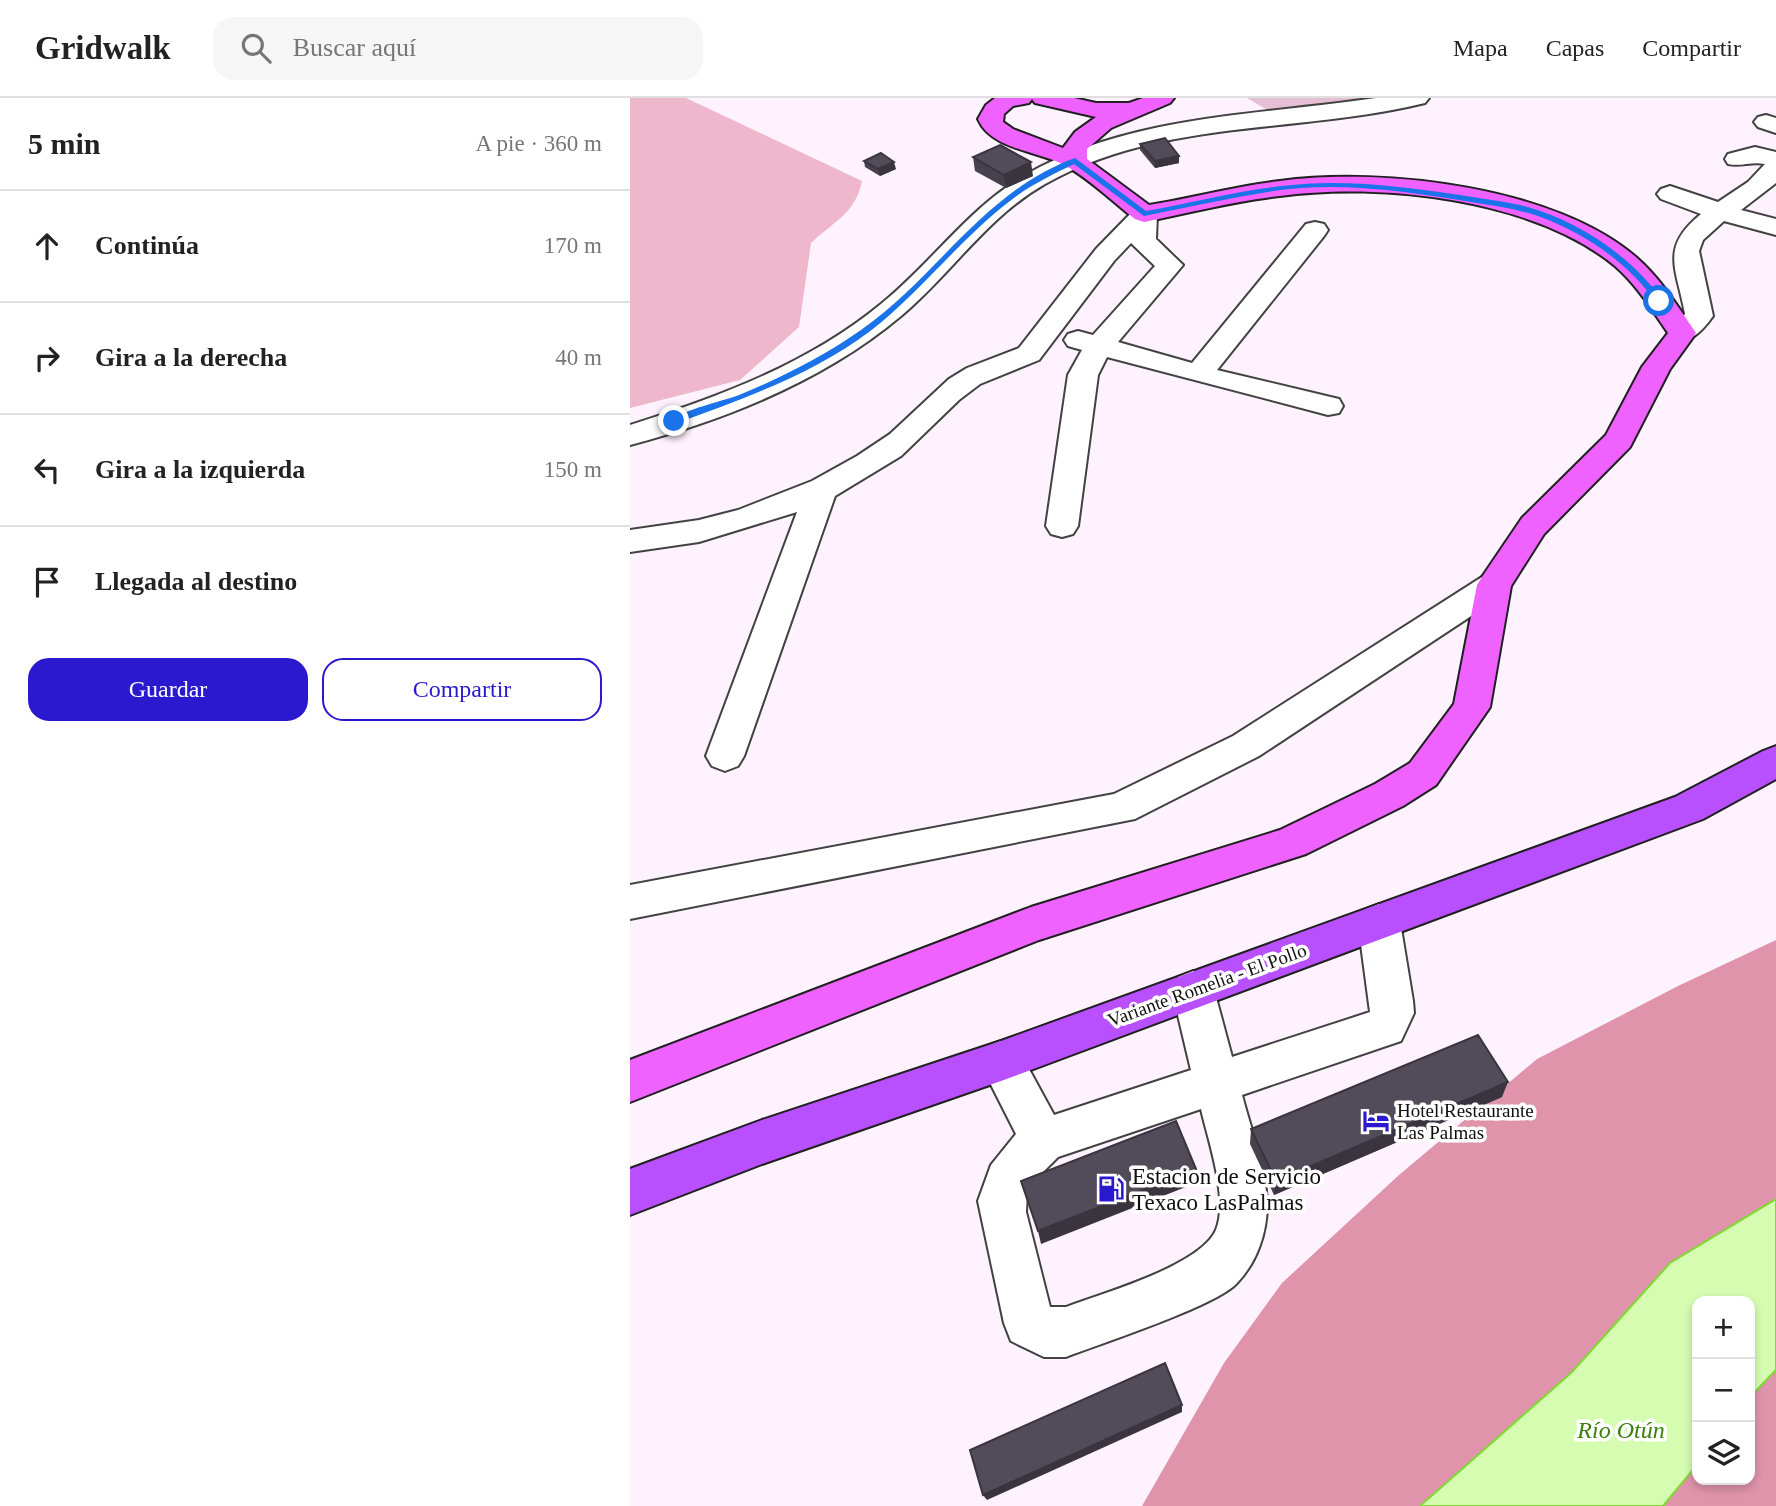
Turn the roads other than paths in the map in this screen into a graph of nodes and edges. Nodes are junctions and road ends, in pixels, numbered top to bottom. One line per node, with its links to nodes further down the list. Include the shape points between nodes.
1 (1021, 98): 7 (main road, via 999,105 991,114 998,130 1023,142)
2 (1043, 98): 5 (main road)
3 (1162, 98): 6 (main road)
4 (1417, 98): 7 (street, via 1207,127 1100,150)
5 (1081, 107): 6 (main road); 7 (main road)
6 (1128, 110): 7 (main road)
7 (1082, 144): 12 (main road); 20 (street, via 1008,198 893,308 840,347 743,396)
8 (1737, 159): 9 (street, via 1755,154)
9 (1775, 171): 11 (street)
10 (1670, 194): 11 (street)
11 (1720, 212): 13 (street); 16 (street, via 1695,234 1686,251 1699,316)
12 (1144, 214): 15 (street, via 1105,255); 16 (main road, via 1282,188 1333,185 1403,189 1519,208 1544,215 1624,261 1644,280); 17 (street, via 1143,240 1170,265)
13 (1776, 227)
14 (1315, 230): 18 (street)
15 (1049, 332): 17 (street); 21 (street, via 1029,354 969,379 892,448)
16 (1682, 333): 24 (main road, via 1657,367 1619,440 1533,526)
17 (1099, 346): 18 (street); 22 (street, via 1083,375)
18 (1198, 374): 19 (street)
19 (1328, 406)
20 (630, 435)
21 (821, 489): 23 (street, via 721,525); 25 (street)
22 (1062, 526)
23 (630, 541)
24 (1494, 585): 27 (street, via 1246,747 1121,808); 31 (main road, via 1472,707 1423,774 1389,795 1292,843 1031,925)
25 (725, 756)
26 (1776, 761): 28 (highway, Variante Romelia - El Pollo, via 1689,808)
27 (630, 902)
28 (1378, 922): 29 (highway, Variante Romelia - El Pollo); 32 (street, via 1392,1001 1386,1027)
29 (1193, 990): 30 (highway, Variante Romelia - El Pollo); 32 (street)
30 (1001, 1061): 33 (street); 34 (highway, Variante Romelia - El Pollo)
31 (630, 1080)
32 (1216, 1083): 33 (street); 33 (street, via 1238,1167 1239,1238 1219,1267 1190,1284 1066,1332 1044,1332 1030,1323 1000,1201 1019,1161)
33 (1043, 1140)
34 (630, 1192)

